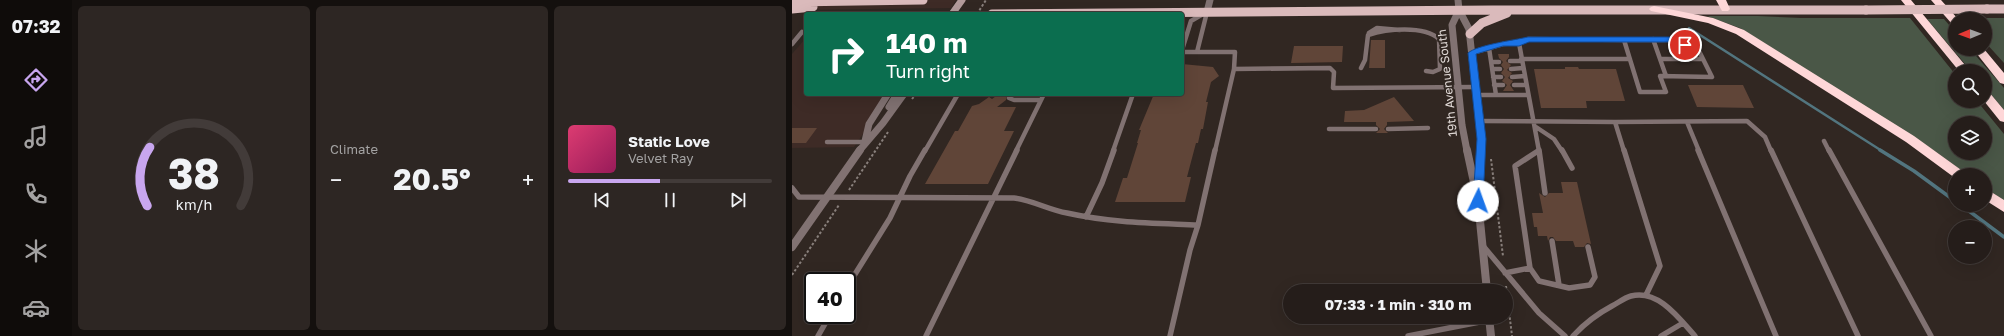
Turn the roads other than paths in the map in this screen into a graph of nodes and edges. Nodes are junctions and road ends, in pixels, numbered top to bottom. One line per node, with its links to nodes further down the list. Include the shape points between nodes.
1 (923, 0): 8 (main road)
2 (962, 0): 16 (main road)
3 (1210, 0): 17 (street)
4 (1458, 0): 14 (street, 19th Avenue South)
5 (1902, 0): 24 (highway)
6 (1906, 0): 24 (highway)
7 (1936, 0): 19 (highway)
8 (840, 1): 9 (main road); 12 (main road)
9 (792, 2)
10 (1723, 4): 11 (main road, bridge, via 1866,10); 13 (main road)
11 (2004, 8)
12 (792, 9)
13 (1654, 9): 15 (main road); 93 (highway, via 1710,20 1740,32 1910,139)
14 (1459, 10): 15 (main road); 17 (main road); 26 (street, 19th Avenue South); 64 (street, 19th Avenue South, via 1452,25)
15 (1519, 10): 26 (main road, via 1486,19)
16 (953, 12)
17 (1207, 12): 18 (main road); 23 (lane); 34 (lane)
18 (1184, 14)
19 (1948, 14)
20 (792, 15): 21 (main road)
21 (804, 15)
22 (1184, 17): 23 (lane)
23 (1191, 21): 31 (lane)
24 (1930, 29): 45 (highway)
25 (802, 32): 30 (lane)
26 (1470, 34): 35 (street, 19th Avenue South)
27 (1624, 39): 28 (lane); 29 (lane, via 1528,39); 37 (lane)
28 (1653, 39): 38 (lane); 39 (lane, via 1671,40 1699,51)
29 (1519, 43): 32 (lane); 40 (lane)
30 (792, 44)
31 (1184, 44)
32 (1489, 48): 35 (lane); 42 (lane)
33 (1184, 51): 34 (lane)
34 (1197, 52): 48 (lane, via 1235,52)
35 (1472, 53): 65 (street, 19th Avenue South)
36 (1984, 56): 44 (highway)
37 (1630, 58): 40 (lane); 54 (lane, via 1640,92 1666,92 1660,76)
38 (1660, 59): 39 (lane); 54 (lane)
39 (1703, 59): 54 (lane, via 1712,77)
40 (1522, 60): 41 (lane); 47 (lane)
41 (1510, 61)
42 (1491, 62): 43 (lane); 49 (lane)
43 (1499, 62)
44 (1989, 62): 55 (highway); 59 (highway)
45 (1959, 64)
46 (1361, 68): 52 (lane, via 1365,60 1368,35 1402,30 1424,31 1439,39 1440,69)
47 (1523, 68): 51 (lane); 53 (lane)
48 (1234, 69): 64 (lane, via 1330,68 1334,72 1333,88); 103 (lane)
49 (1492, 69): 50 (lane); 56 (lane)
50 (1500, 69)
51 (1511, 69)
52 (1426, 71)
53 (1525, 76): 58 (lane); 63 (lane)
54 (1666, 76)
55 (2004, 76)
56 (1493, 77): 57 (lane); 60 (lane)
57 (1502, 77)
58 (1512, 77)
59 (2004, 80)
60 (1494, 85): 61 (lane); 67 (lane)
61 (1503, 85)
62 (1514, 85): 63 (lane)
63 (1526, 85): 68 (lane)
64 (1458, 87): 65 (lane); 100 (street, 19th Avenue South, via 1462,124)
65 (1476, 87): 66 (street, 19th Avenue South)
66 (1477, 95): 67 (lane); 79 (street, 19th Avenue South)
67 (1496, 95): 68 (lane)
68 (1528, 95): 80 (lane)
69 (887, 96): 90 (street, via 869,124)
70 (896, 96): 90 (street)
71 (903, 96): 90 (street)
72 (957, 96): 97 (lane)
73 (1043, 96): 76 (lane)
74 (1132, 96): 102 (lane, via 1102,183)
75 (1009, 98): 76 (lane)
76 (1041, 100): 98 (lane)
77 (1992, 103): 78 (highway)
78 (2004, 118)
79 (1479, 121): 80 (lane); 100 (street, 19th Avenue South, via 1481,139)
80 (1533, 121): 81 (lane); 83 (lane)
81 (1615, 122): 82 (lane); 113 (lane, via 1660,266)
82 (1687, 122): 128 (lane); 129 (lane, via 1747,121 1765,137)
83 (1536, 127): 91 (lane); 92 (lane, via 1549,133 1558,143)
84 (1428, 128): 87 (lane)
85 (1329, 129): 86 (lane)
86 (1376, 129)
87 (1388, 129)
88 (1824, 141): 130 (lane)
89 (827, 142): 90 (lane)
90 (865, 142): 96 (street)
91 (1538, 151): 95 (lane); 108 (lane, via 1515,166)
92 (1572, 168)
93 (1950, 168)
94 (792, 188): 96 (lane, via 799,196)
95 (1545, 193)
96 (827, 198): 97 (lane); 106 (street)
97 (900, 198): 98 (lane); 109 (lane)
98 (994, 198): 102 (lane, via 1023,199); 120 (lane)
99 (1992, 198): 101 (highway)
100 (1478, 201): 105 (street, 19th Avenue South)
101 (2004, 207)
102 (1086, 217): 103 (lane, via 1115,222)
103 (1198, 225): 121 (lane)
104 (1552, 241): 112 (lane)
105 (1482, 245): 110 (lane); 111 (street, 19th Avenue South)
106 (792, 247)
107 (1588, 247): 112 (lane, via 1596,277 1590,285 1569,288)
108 (1530, 268): 110 (lane); 112 (lane, via 1539,281)
109 (856, 272)
110 (1505, 273): 124 (lane, via 1539,313)
111 (1486, 284)
112 (1559, 285)
113 (1646, 295): 114 (lane, via 1666,305); 125 (lane, via 1632,296 1608,308 1584,323)
114 (1683, 323): 126 (lane); 127 (lane)
115 (825, 324): 119 (lane)
116 (1472, 324): 118 (lane)
117 (1490, 324): 123 (street)
118 (1436, 334): 122 (lane)
119 (818, 336)
120 (926, 336)
121 (1170, 336)
122 (1408, 336)
123 (1491, 336)
124 (1565, 336)
125 (1573, 336)
126 (1661, 336)
127 (1695, 336)
128 (1776, 336)
129 (1858, 336)
130 (1931, 336)

